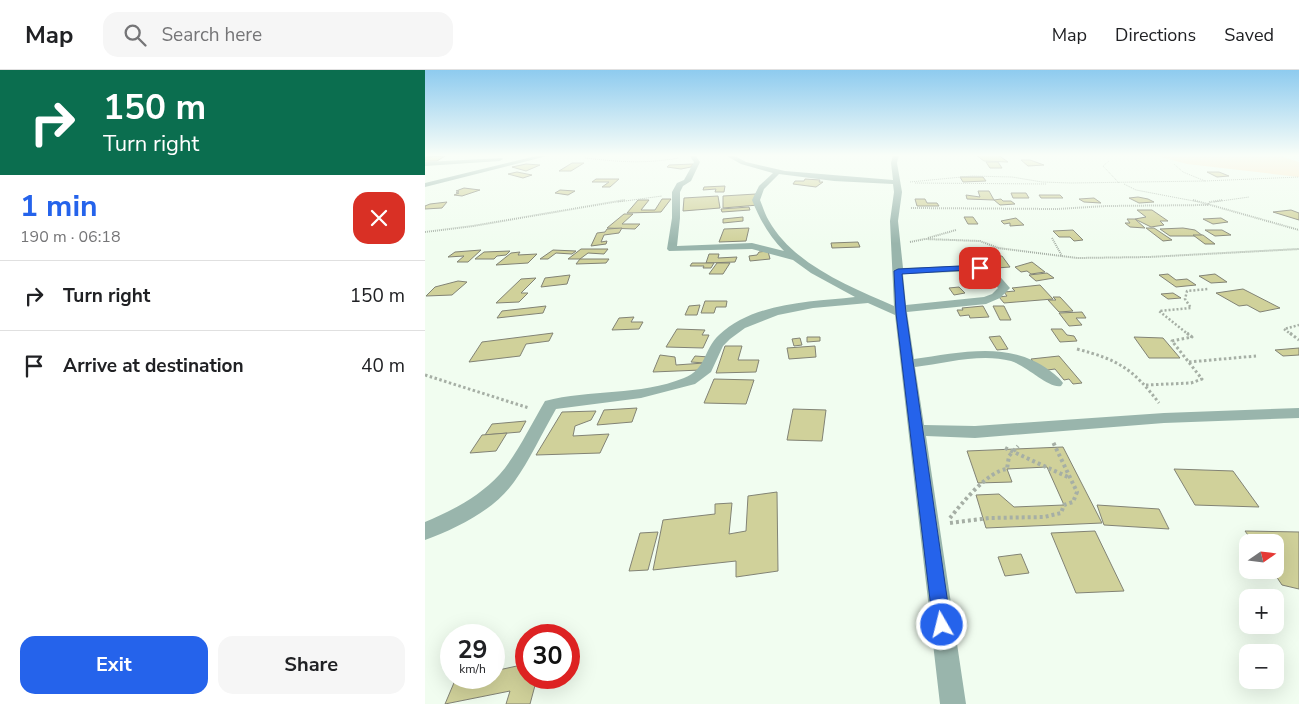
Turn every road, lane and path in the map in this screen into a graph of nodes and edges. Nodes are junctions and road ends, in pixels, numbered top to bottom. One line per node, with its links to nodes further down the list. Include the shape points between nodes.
1 (681, 185): 7 (street)
2 (763, 185): 18 (street, via 756,200 770,231)
3 (897, 185): 10 (street)
4 (1004, 185): 5 (path)
5 (1035, 185)
6 (1125, 185): 9 (path, via 1137,190)
7 (675, 197): 13 (path, via 633,199); 18 (street, via 673,249 752,246)
8 (1249, 198): 9 (path)
9 (1208, 204): 10 (path, via 1057,209); 12 (path)
10 (895, 208): 16 (street)
11 (957, 230): 15 (path)
12 (1299, 230)
13 (425, 232)
14 (1052, 238): 19 (path)
15 (925, 239): 16 (path); 19 (path, via 980,241 998,248)
16 (896, 245): 20 (street)
17 (1299, 250): 19 (path, via 1149,257)
18 (795, 257): 22 (street)
19 (1062, 257)
20 (898, 271): 23 (street); 23 (street, via 980,268 993,274 1003,288 986,300)
21 (1208, 289): 28 (path, via 1187,291 1185,299 1191,308 1159,310 1192,337 1172,341)
22 (870, 299): 23 (street); 33 (street, via 795,308 745,322 719,340 709,368 698,377 673,388 551,405)
23 (901, 311): 29 (street)
24 (1299, 325): 25 (path, via 1284,329)
25 (1299, 340)
26 (1077, 348): 32 (path, via 1110,357 1127,367)
27 (1256, 356): 28 (path)
28 (1188, 362): 32 (path, via 1202,379 1191,383)
29 (908, 364): 31 (street, via 1009,356 1024,361); 36 (street)
30 (425, 375): 33 (path, via 533,409)
31 (1056, 383)
32 (1146, 385): 35 (path)
33 (548, 410): 40 (street, via 507,478 486,499)
34 (1299, 413): 35 (street)
35 (1164, 418): 37 (street)
36 (917, 430): 37 (street); 41 (street)
37 (1047, 430): 38 (path); 39 (path)
38 (1013, 451): 39 (path); 39 (path, via 1007,469 998,470 962,503 945,524 1061,513 1064,505 1073,502 1077,492)
39 (1070, 478)
40 (425, 531)
41 (953, 704)

